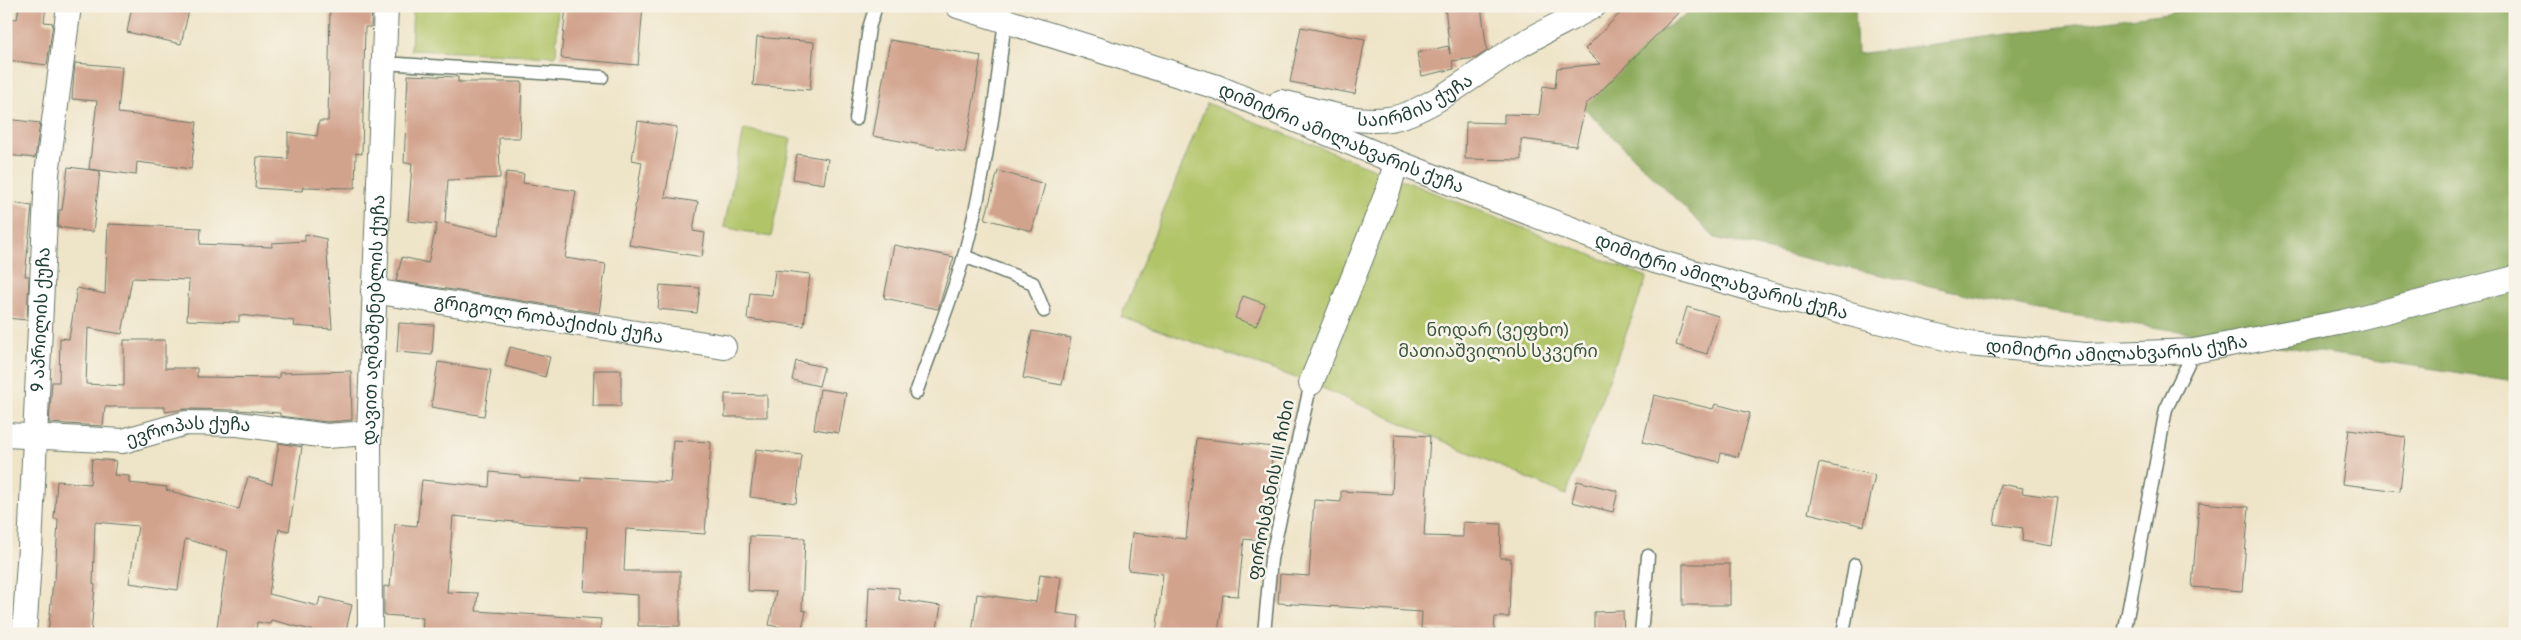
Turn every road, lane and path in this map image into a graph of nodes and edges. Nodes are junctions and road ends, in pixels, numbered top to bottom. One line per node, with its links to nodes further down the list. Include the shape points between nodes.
1 (69, 6): 22 (street, 9 აპრილის ქუჩა, via 47,174)
2 (386, 6): 7 (street, დავით აღმაშენებლის ქუჩა)
3 (876, 6): 10 (lane, via 869,28)
4 (958, 6): 6 (street, დიმიტრი ამილახვარის ქუჩა)
5 (1594, 6): 9 (street, საირმის ქუჩა, via 1518,47 1456,88 1409,113 1390,119 1362,120)
6 (1005, 19): 9 (street, დიმიტრი ამილახვარის ქუჩა); 12 (lane, via 985,162)
7 (383, 63): 8 (lane); 14 (street, დავით აღმაშენებლის ქუჩა)
8 (602, 77)
9 (1217, 87): 11 (street, დიმიტრი ამილახვარის ქუჩა)
10 (856, 119)
11 (1396, 162): 17 (street, დიმიტრი ამილახვარის ქუჩა, via 1655,261 1969,344 2085,355); 18 (street, via 1390,188)
12 (964, 256): 15 (lane, via 1033,283); 19 (lane)
13 (2515, 278): 17 (street, დიმიტრი ამილახვარის ქუჩა, via 2343,322)
14 (373, 291): 16 (street, გრიგოლ რობაქიძის ქუჩა); 20 (street, დავით აღმაშენებლის ქუჩა)
15 (1044, 311)
16 (724, 347)
17 (2194, 352): 30 (lane, via 2166,409)
18 (1311, 383): 27 (lane, ფიროსმანის III ჩიხი, via 1272,559)
19 (916, 393)
20 (369, 433): 22 (street, ევროპას ქუჩა, via 327,436 238,424 186,423 123,441); 26 (street, დავით აღმაშენებლის ქუჩა)
21 (6, 435): 22 (street, ევროპას ქუჩა)
22 (36, 438): 25 (street, 9 აპრილის ქუჩა)
23 (1648, 556): 28 (lane)
24 (1855, 565): 29 (lane)
25 (24, 634)
26 (370, 634)
27 (1264, 634)
28 (1641, 634)
29 (1843, 634)
30 (2124, 634)

